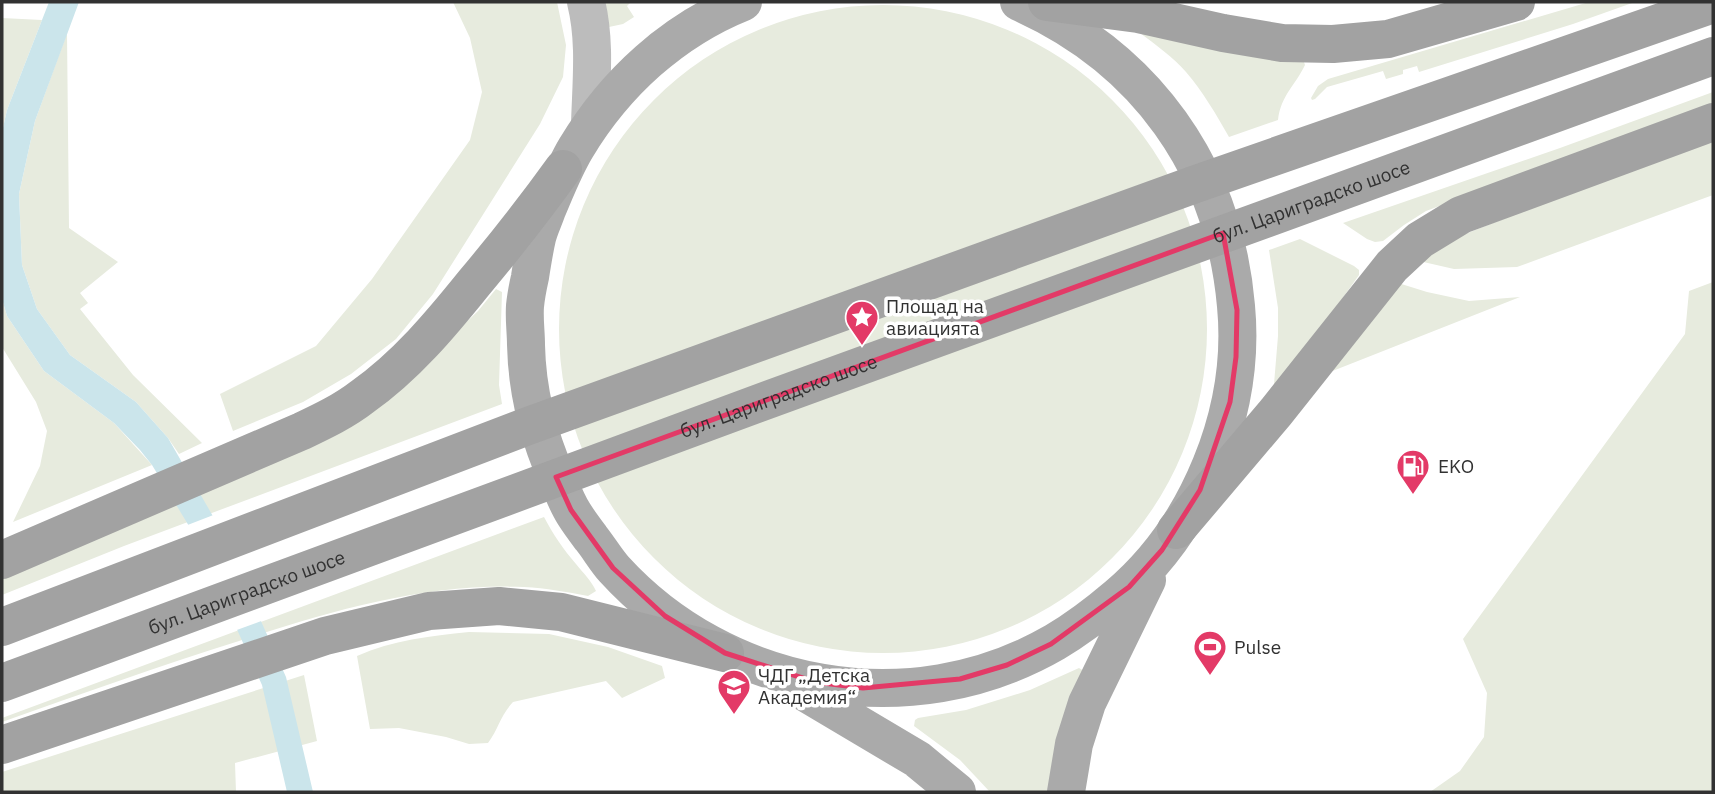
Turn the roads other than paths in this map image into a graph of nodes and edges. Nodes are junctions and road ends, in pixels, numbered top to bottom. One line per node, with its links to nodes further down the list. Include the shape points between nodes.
1 (586, 2): 9 (main road, via 592,43)
2 (743, 2): 9 (main road, via 706,20 656,54)
3 (1019, 2): 11 (main road, via 1092,43 1132,77 1167,117 1195,161 1220,219 1237,310 1230,402 1200,490)
4 (1047, 2): 5 (highway, via 1138,14 1282,43 1333,44 1388,39)
5 (1516, 2)
6 (1713, 4): 13 (highway, bridge, via 1193,185 541,421)
7 (1713, 56): 16 (highway, бул. Цариградско шосе, bridge)
8 (1713, 122): 11 (highway, via 1461,215 1420,240 1392,266)
9 (590, 125): 10 (main road)
10 (563, 169): 12 (highway, via 438,326 363,397 302,431); 14 (main road, via 537,235 525,305 527,376 543,446 571,510 613,568 665,616)
11 (1169, 540): 15 (main road, via 1129,587 1082,625 1018,660 960,679 912,687 863,688); 19 (main road, via 1087,703)
12 (2, 559)
13 (2, 627)
14 (725, 653): 15 (main road); 17 (highway, via 561,612 499,606 429,611 325,636)
15 (768, 670): 18 (main road, via 916,759)
16 (2, 683)
17 (2, 745)
18 (957, 792)
19 (1066, 792)

